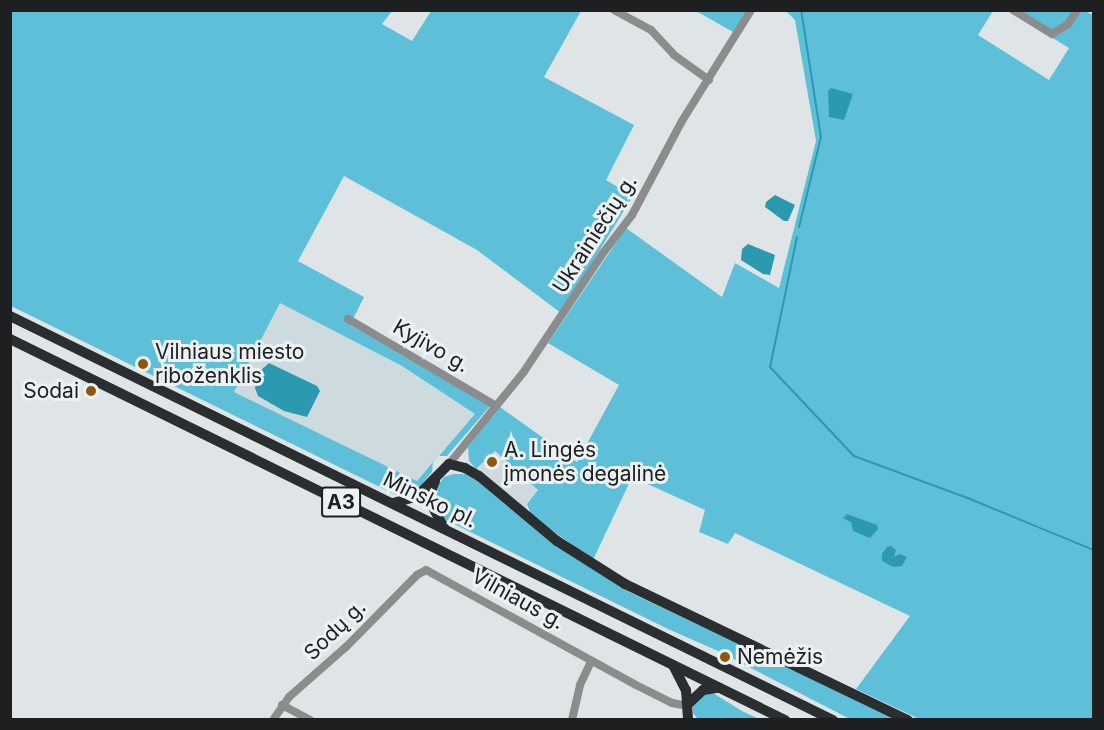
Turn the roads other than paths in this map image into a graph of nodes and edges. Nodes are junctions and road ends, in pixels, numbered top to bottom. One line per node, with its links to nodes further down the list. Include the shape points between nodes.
1 (614, 10): 5 (street, via 651,30 674,55)
2 (752, 10): 5 (street, Ukrainiečių g.)
3 (1013, 10): 4 (street, via 1052,34 1068,24)
4 (1077, 10)
5 (709, 80): 9 (street, Ukrainiečių g., via 682,121 632,215)
6 (10, 316): 12 (highway, Minsko pl. / A3)
7 (348, 319): 9 (street, Kyjivo g.)
8 (10, 339): 16 (highway, Minsko pl. / A3)
9 (496, 406): 10 (street, Ukrainiečių g.)
10 (449, 464): 11 (highway); 26 (highway, via 472,471 556,541 625,584)
11 (437, 478): 12 (highway, via 416,497); 13 (highway, via 430,504)
12 (393, 503): 13 (highway, Minsko pl. / A3)
13 (446, 529): 25 (highway, Minsko pl. / A3)
14 (426, 570): 15 (street, Vilniaus g.); 18 (street, Sodų g., via 417,574)
15 (591, 661): 19 (street, Vilniaus g., via 672,703); 22 (street, via 580,685)
16 (673, 664): 17 (highway, Minsko pl. / A3); 19 (highway, via 684,682)
17 (721, 688): 19 (highway, via 702,690); 24 (highway, Minsko pl. / A3)
18 (282, 705): 20 (street, Sodų g.); 21 (street)
19 (689, 705): 23 (highway)
20 (273, 720)
21 (310, 720)
22 (572, 720)
23 (688, 720)
24 (785, 720)
25 (833, 720)
26 (908, 720)

